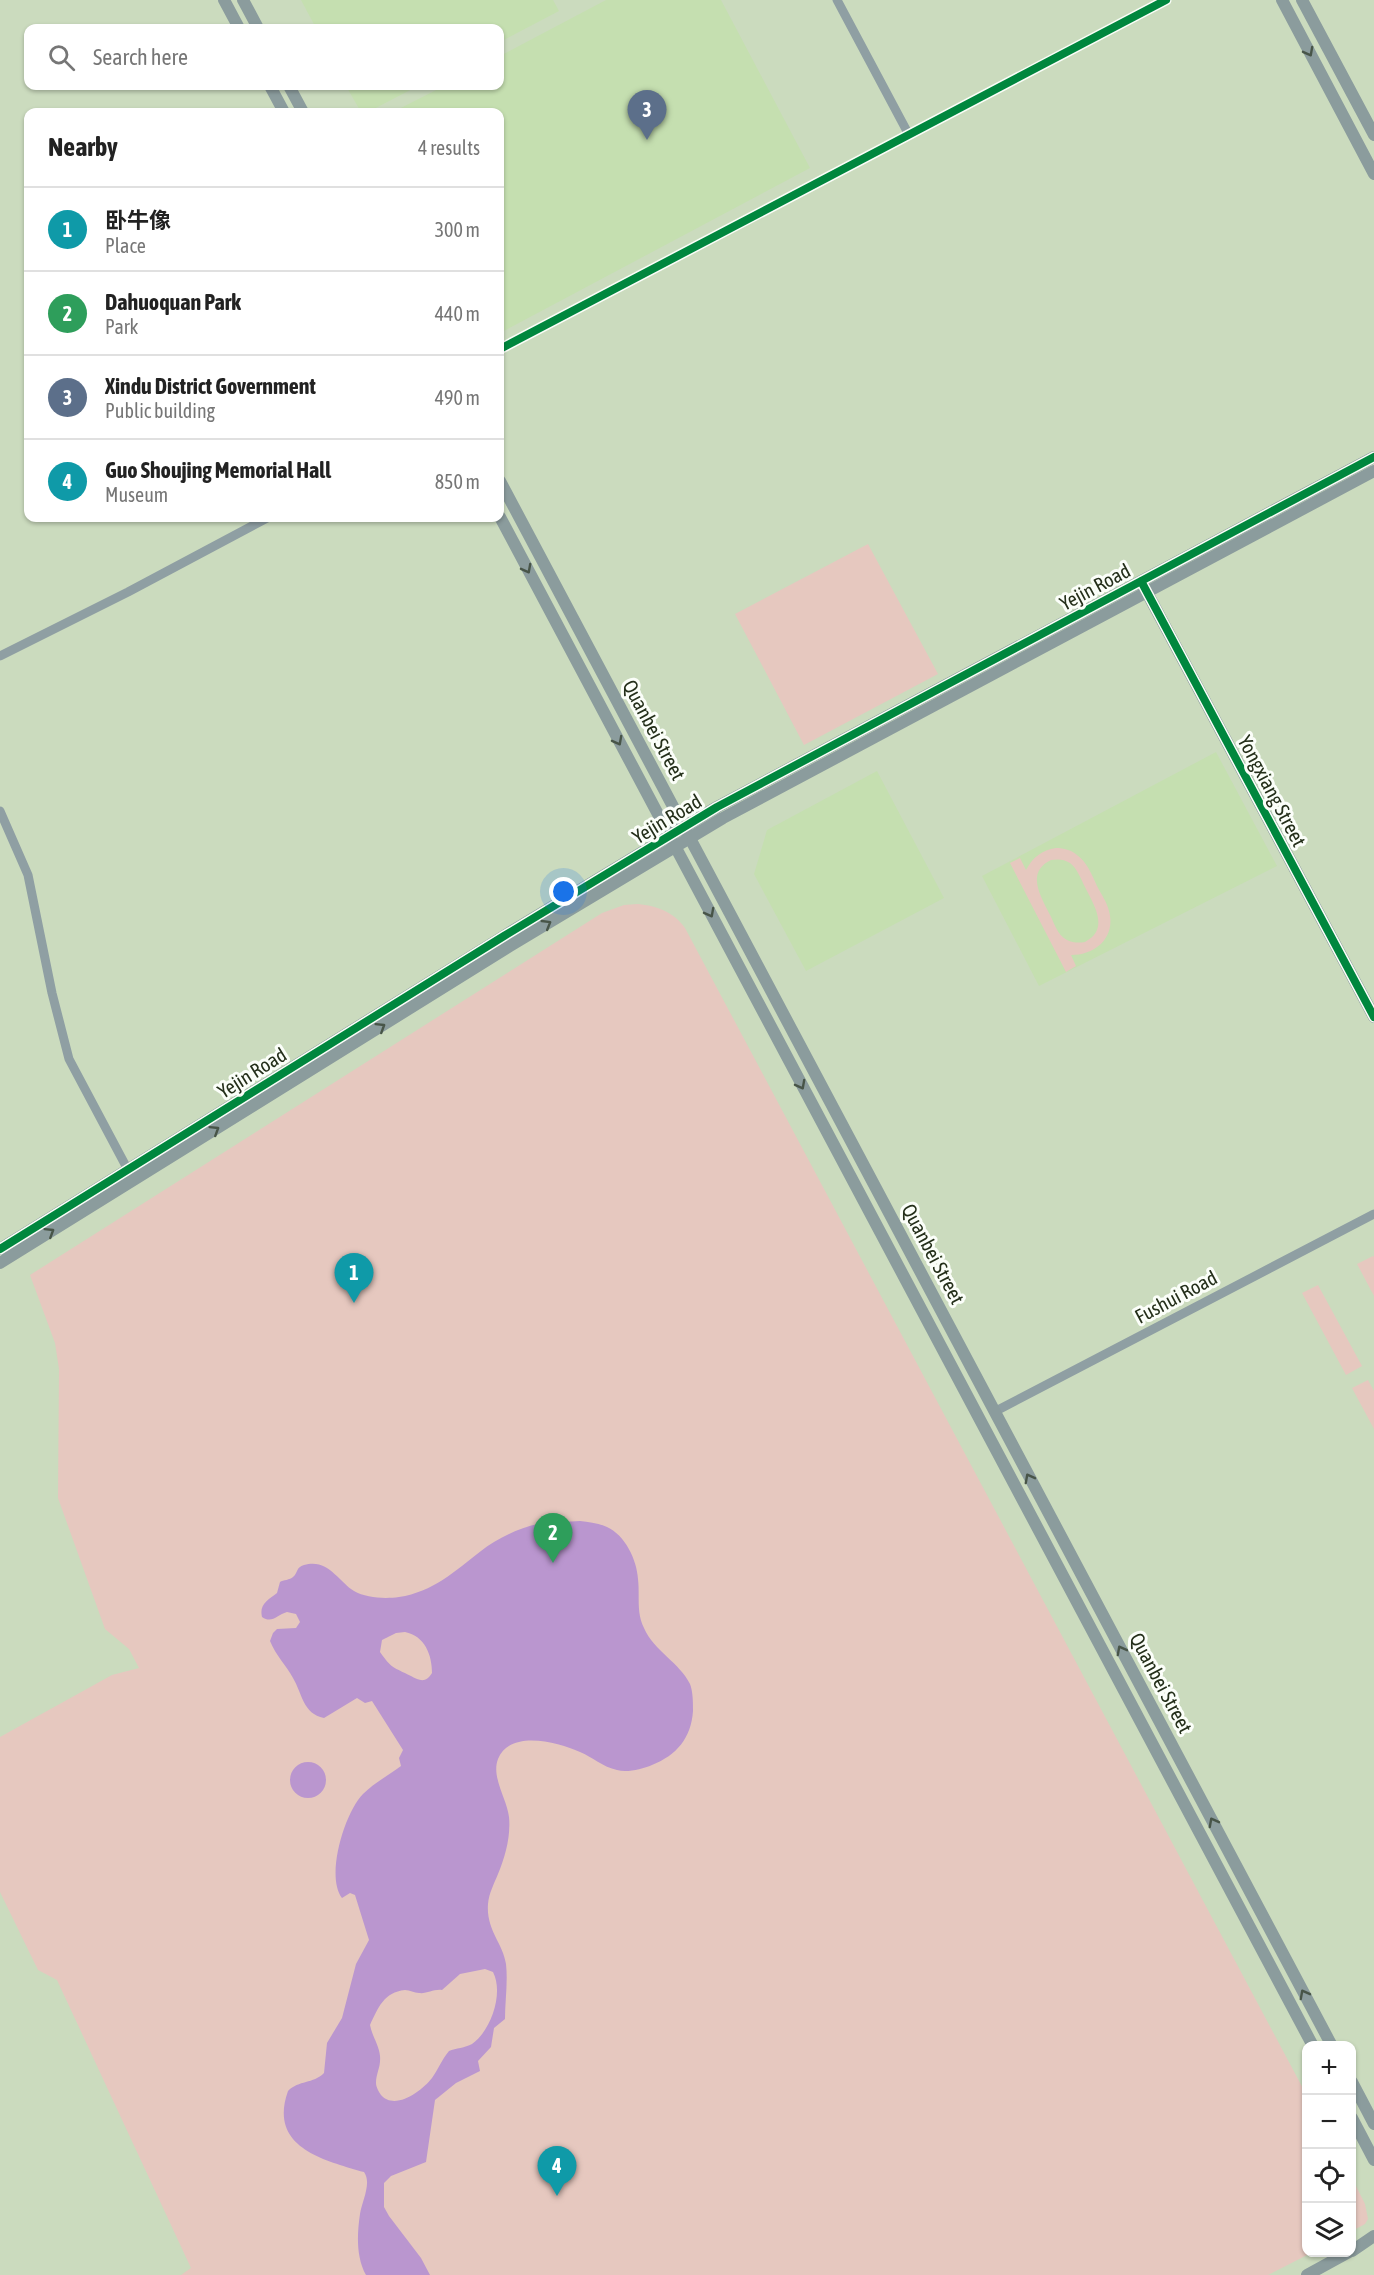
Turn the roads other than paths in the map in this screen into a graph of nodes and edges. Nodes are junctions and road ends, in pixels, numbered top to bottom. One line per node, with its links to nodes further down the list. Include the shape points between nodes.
1 (224, 0): 7 (main road)
2 (243, 0): 8 (main road)
3 (837, 0): 13 (street)
4 (1166, 0): 13 (street)
5 (1281, 0): 15 (main road, one-way to 15)
6 (1302, 0): 14 (main road)
7 (237, 24)
8 (256, 24)
9 (272, 90): 11 (main road)
10 (291, 90): 12 (main road)
11 (282, 108)
12 (301, 108)
13 (909, 135): 16 (street)
14 (1374, 135)
15 (1374, 174)
16 (504, 347)
17 (1374, 457): 22 (main road, Yejin Road)
18 (1374, 471): 22 (main road, Yejin Road)
19 (504, 489): 25 (main road, Quanbei Street)
20 (259, 522): 23 (street)
21 (503, 522): 26 (main road, Quanbei Street, one-way to 26)
22 (1144, 586): 25 (main road, Yejin Road, via 717,807); 27 (main road, Yongxiang Street)
23 (0, 656)
24 (0, 811): 28 (street, via 28,874 51,993 69,1059)
25 (686, 833): 26 (main road, Yejin Road); 32 (main road, Quanbei Street)
26 (672, 842): 28 (main road, Yejin Road, via 494,942); 31 (main road, Yejin Road, one-way to 26); 33 (main road, Quanbei Street, one-way to 33)
27 (1374, 1017)
28 (128, 1170): 30 (main road, Yejin Road)
29 (1374, 1214): 32 (street, Fushui Road)
30 (0, 1249)
31 (0, 1263)
32 (994, 1412): 34 (main road, Quanbei Street, one-way to 32)
33 (1310, 2041)
34 (1329, 2041)
35 (1356, 2090): 36 (main road)
36 (1374, 2124)
37 (1356, 2126): 38 (main road)
38 (1374, 2160)
39 (1374, 2236): 41 (main road)
40 (1374, 2243): 42 (main road)
41 (1356, 2248)
42 (1356, 2249)
43 (1340, 2257): 44 (main road)
44 (1306, 2275)

